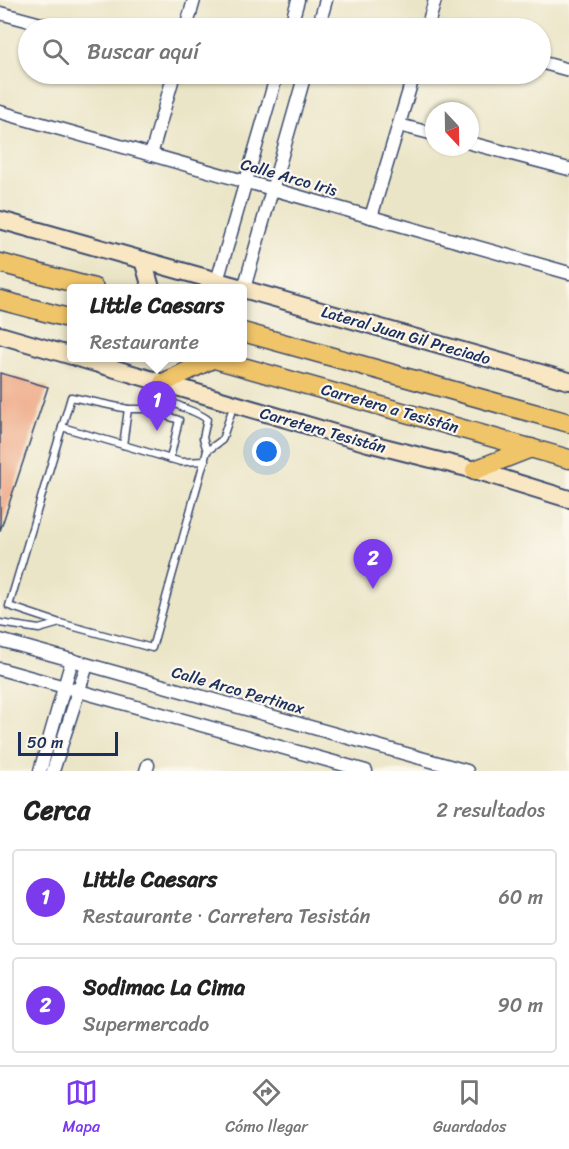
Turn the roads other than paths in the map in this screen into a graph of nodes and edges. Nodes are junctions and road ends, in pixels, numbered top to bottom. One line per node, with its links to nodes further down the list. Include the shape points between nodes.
1 (194, 0): 7 (street)
2 (298, 0): 8 (street)
3 (327, 0): 9 (street)
4 (435, 0): 10 (street)
5 (0, 13): 6 (street)
6 (19, 18)
7 (189, 18)
8 (293, 18)
9 (321, 18)
10 (430, 18)
11 (551, 65): 12 (street)
12 (569, 70)
13 (171, 84): 21 (street)
14 (274, 84): 23 (street)
15 (302, 84): 24 (street)
16 (411, 84): 18 (street)
17 (0, 112): 21 (street, Calle Arco Iris)
18 (399, 124): 19 (street); 25 (street)
19 (425, 131)
20 (479, 145): 22 (street)
21 (152, 155): 23 (street, Calle Arco Iris)
22 (569, 169)
23 (246, 182): 24 (street, Calle Arco Iris); 33 (street)
24 (272, 189): 25 (street, Calle Arco Iris); 34 (street)
25 (371, 217): 29 (street, Calle Arco Iris)
26 (0, 220): 27 (main road, Lateral Juan Gil Preciado)
27 (143, 260): 31 (main road); 32 (main road, Lateral Juan Gil Preciado)
28 (0, 262): 30 (main road)
29 (569, 273)
30 (80, 284)
31 (150, 284)
32 (214, 284)
33 (217, 284)
34 (244, 284)
35 (247, 290): 44 (main road, Lateral Juan Gil Preciado)
36 (0, 300): 37 (main road)
37 (67, 319)
38 (247, 333): 48 (main road, Carretera a Tesistán)
39 (0, 336): 40 (main road)
40 (67, 355)
41 (102, 362): 45 (main road, Carretera Tesistán)
42 (204, 362): 45 (main road)
43 (227, 362): 51 (main road, Carretera a Tesistán)
44 (569, 381)
45 (159, 382): 46 (main road, Carretera Tesistán); 52 (lane, via 166,397 177,407 207,419 203,438)
46 (234, 404): 52 (lane, via 222,440); 56 (main road, Carretera Tesistán)
47 (128, 409): 49 (lane, via 71,397); 50 (lane); 53 (lane, via 179,420)
48 (569, 423)
49 (62, 427): 50 (lane); 59 (lane, via 9,606)
50 (123, 445): 53 (lane)
51 (531, 448): 54 (main road, Carretera a Tesistán); 56 (main road)
52 (207, 451): 55 (lane)
53 (170, 459): 55 (lane)
54 (569, 459)
55 (205, 460): 59 (lane, via 152,648)
56 (475, 470): 57 (main road, Carretera Tesistán)
57 (569, 499)
58 (0, 623): 59 (lane, via 39,629)
59 (60, 623)
60 (0, 640): 61 (street, Calle Arco Pertinax)
61 (72, 660): 62 (street, Calle Arco Pertinax); 64 (street)
62 (87, 665): 65 (street); 71 (street, Calle Arco Pertinax)
63 (0, 669): 64 (street)
64 (63, 687): 65 (street); 66 (street)
65 (79, 692): 67 (street); 70 (street)
66 (57, 711): 67 (street); 68 (street)
67 (71, 716): 69 (street)
68 (40, 771)
69 (53, 771)
70 (366, 771)
71 (467, 771)

